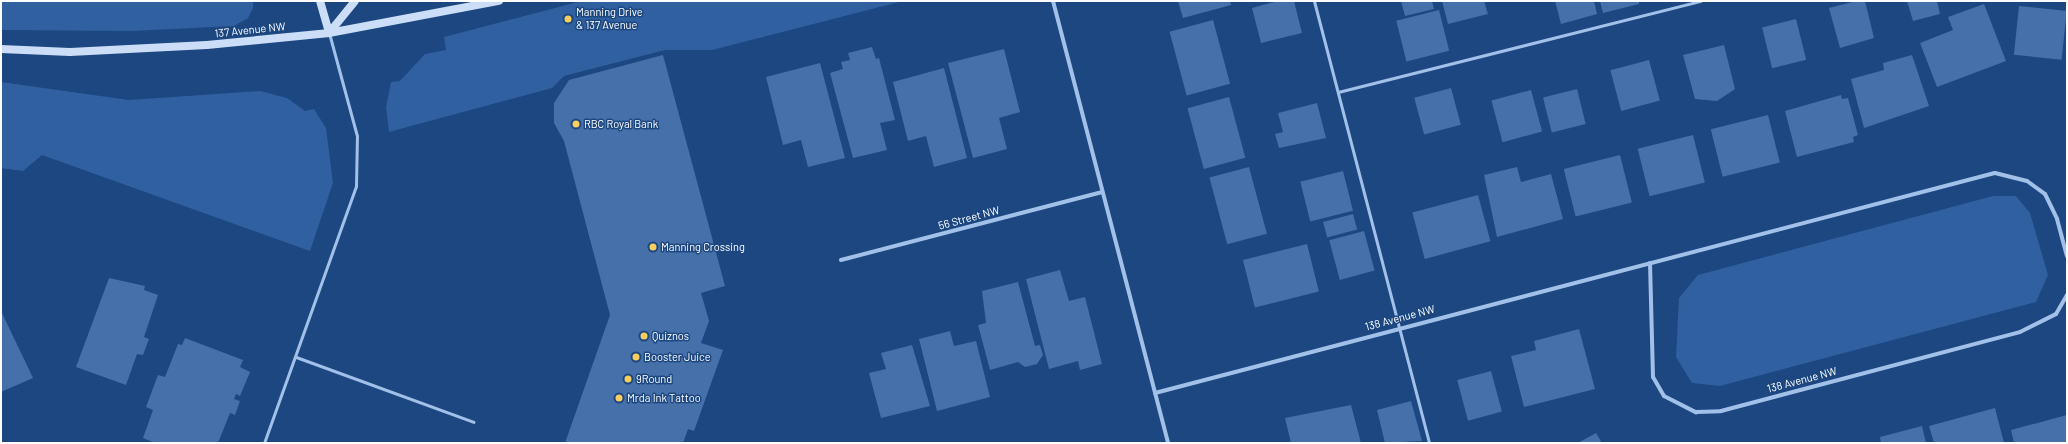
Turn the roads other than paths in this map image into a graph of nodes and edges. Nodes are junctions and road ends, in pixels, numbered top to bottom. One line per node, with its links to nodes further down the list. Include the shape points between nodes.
1 (320, 1): 7 (main road)
2 (355, 1): 7 (main road)
3 (499, 1): 7 (main road, 137 Avenue NW)
4 (1053, 1): 10 (street)
5 (1314, 1): 9 (lane)
6 (1701, 1): 9 (lane)
7 (329, 33): 8 (main road, 137 Avenue NW, via 139,50); 16 (lane, via 357,136 356,186)
8 (1, 49)
9 (1338, 92): 15 (lane)
10 (1102, 192): 12 (street, 56 Street NW); 17 (street)
11 (2067, 256): 13 (street, 138 Avenue NW, via 2057,219 2045,194 2027,181 1995,173)
12 (841, 260)
13 (1650, 263): 14 (street, 138 Avenue NW, via 1653,377 1664,396 1696,412 1721,411 2020,332 2056,314); 15 (street, 138 Avenue NW)
14 (2067, 296)
15 (1399, 328): 17 (street, 138 Avenue NW); 21 (lane)
16 (296, 357): 18 (lane); 19 (lane)
17 (1155, 393): 20 (street)
18 (474, 422)
19 (264, 443)
20 (1168, 443)
21 (1430, 443)

